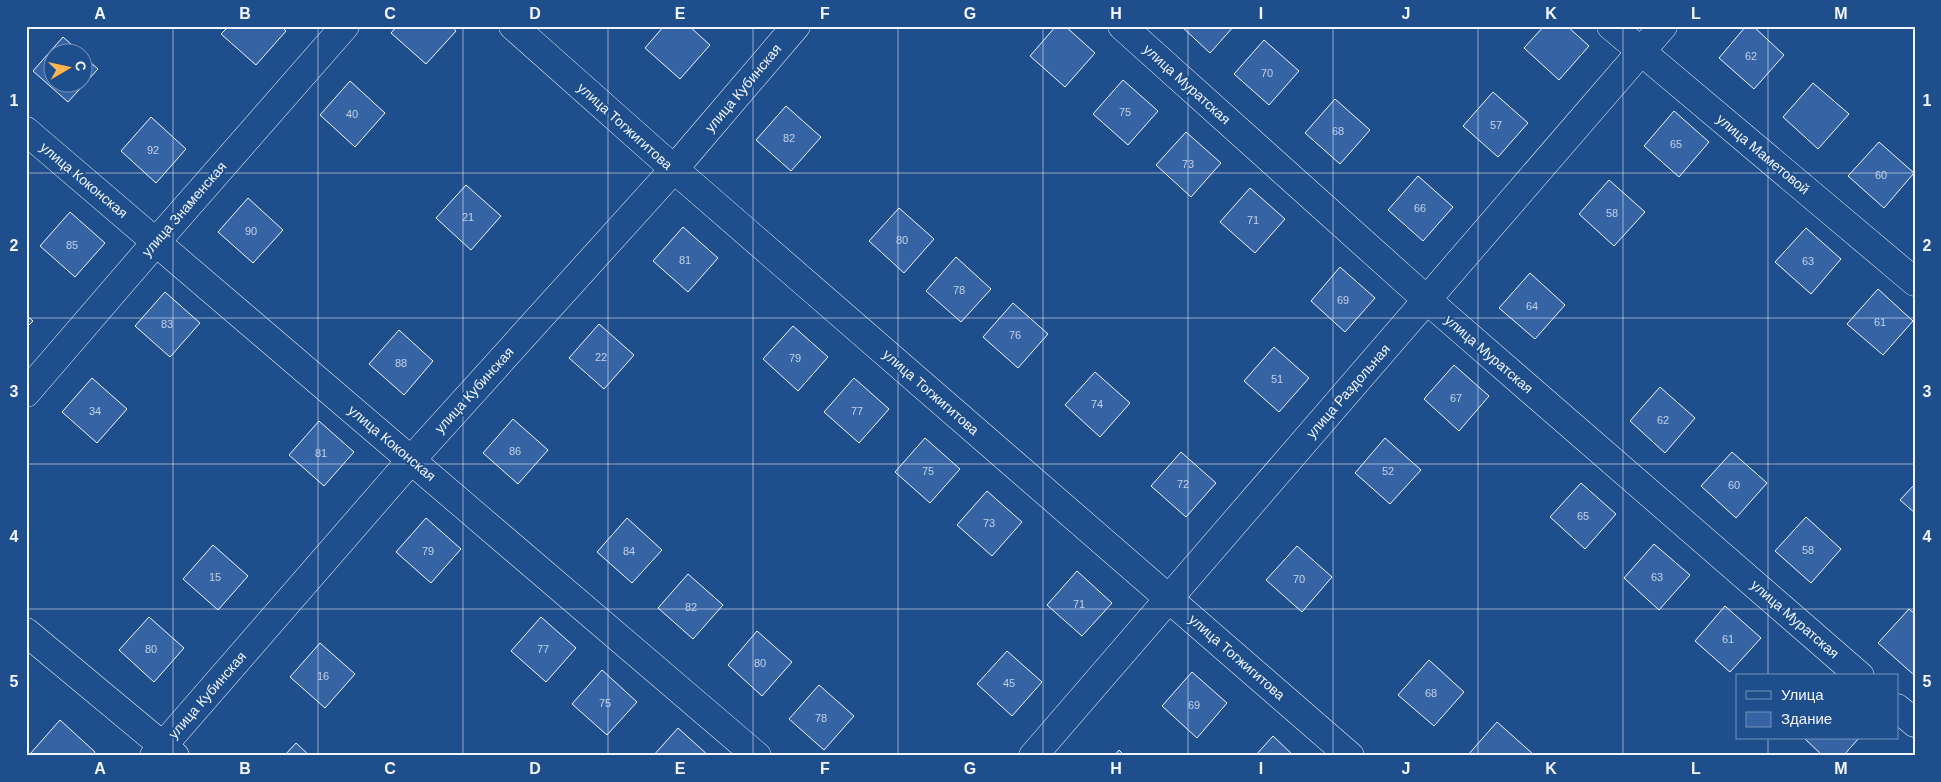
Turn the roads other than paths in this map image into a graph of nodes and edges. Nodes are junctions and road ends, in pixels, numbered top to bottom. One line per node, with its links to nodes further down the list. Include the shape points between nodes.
1 (345, 26): 10 (street, улица Знаменская)
2 (513, 26): 9 (street, улица Тогжигитова)
3 (796, 26): 9 (street, улица Кубинская)
4 (1122, 26): 12 (street, улица Муратская)
5 (1611, 26): 7 (street, улица Маметовой)
6 (1663, 26): 7 (street, улица Раздольная)
7 (1641, 52): 11 (street, улица Маметовой); 12 (street, улица Раздольная)
8 (26, 131): 10 (street, улица Коконская)
9 (674, 170): 14 (street, улица Кубинская); 15 (street, улица Тогжигитова)
10 (156, 242): 13 (street, улица Знаменская); 14 (street, улица Коконская)
11 (1915, 282)
12 (1427, 300): 15 (street, улица Раздольная); 17 (street, улица Муратская)
13 (26, 393)
14 (412, 459): 20 (street, улица Кубинская); 21 (street, улица Коконская)
15 (1169, 598): 22 (street, улица Раздольная); 23 (street, улица Тогжигитова)
16 (26, 632): 20 (street)
17 (1858, 674)
18 (1898, 709): 19 (street)
19 (1915, 723)
20 (164, 752)
21 (757, 756)
22 (1033, 756)
23 (1350, 756)

